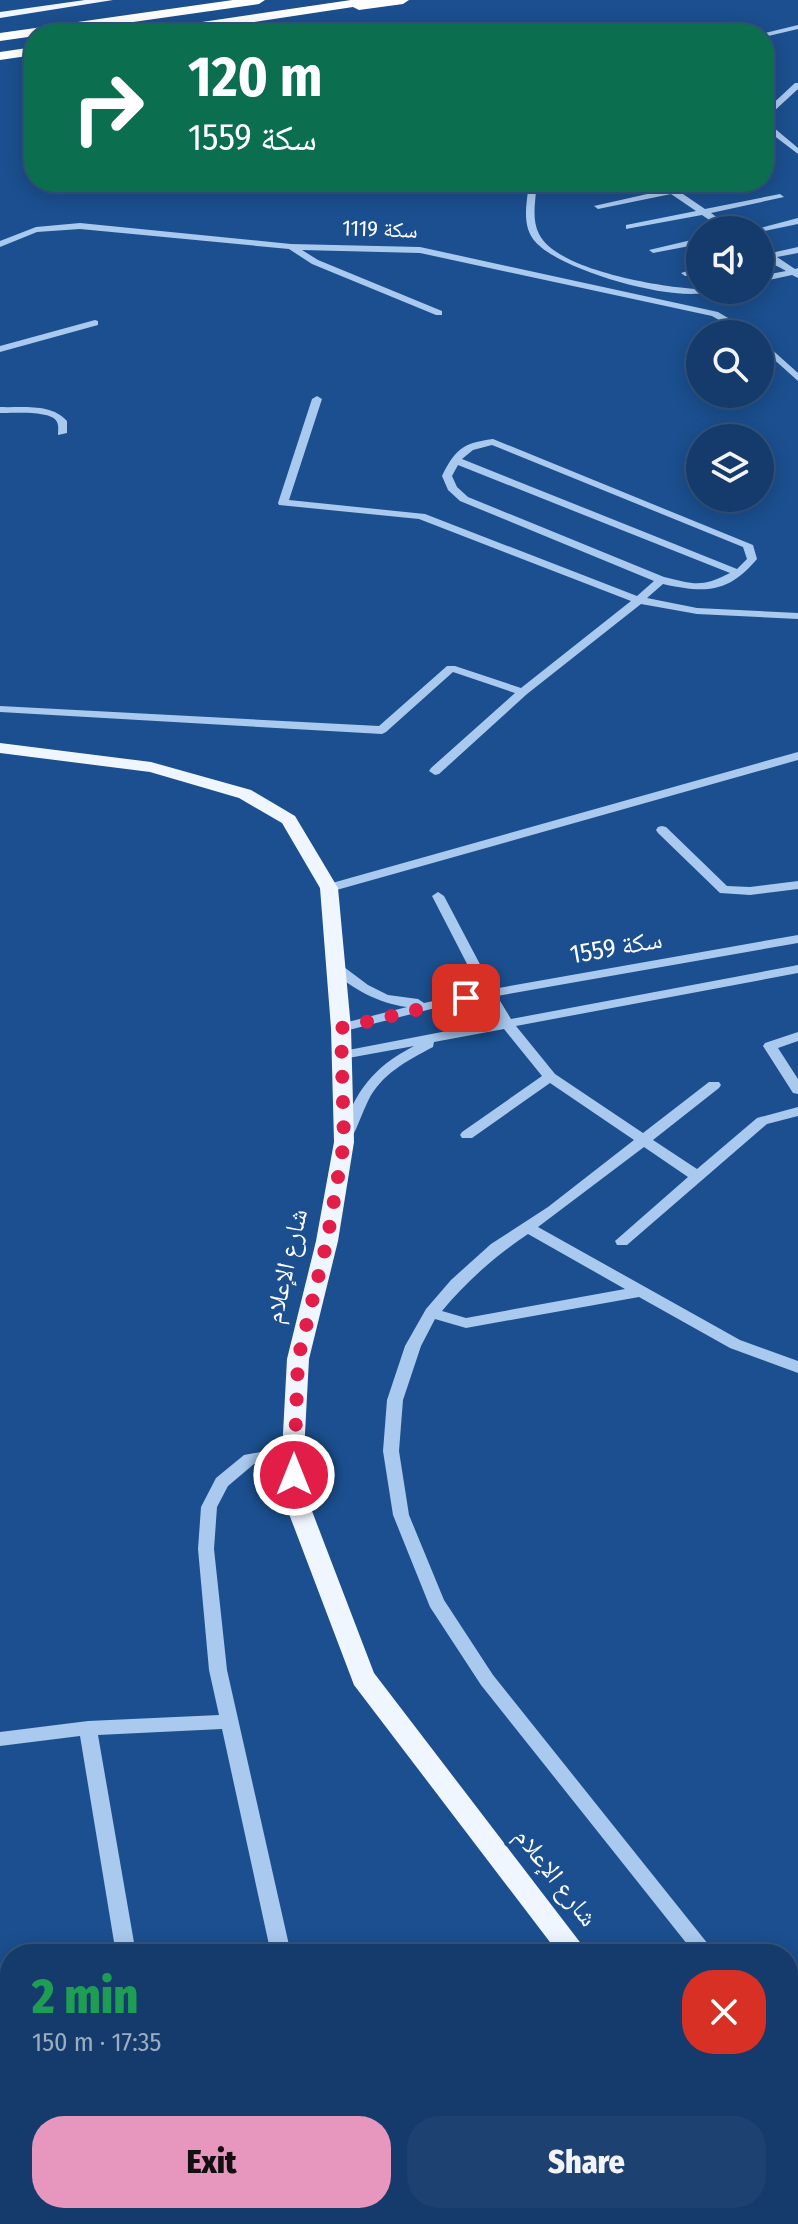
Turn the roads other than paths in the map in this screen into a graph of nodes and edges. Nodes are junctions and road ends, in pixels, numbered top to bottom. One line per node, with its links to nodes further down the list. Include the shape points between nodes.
1 (42, 0): 6 (main road)
2 (108, 0): 8 (main road)
3 (259, 0): 9 (highway)
4 (376, 0): 7 (highway)
5 (403, 0): 7 (highway)
6 (0, 6)
7 (329, 8): 10 (highway)
8 (0, 15)
9 (91, 24)
10 (218, 24)
11 (798, 27): 12 (street)
12 (774, 33)
13 (24, 34): 14 (highway)
14 (0, 37)
15 (24, 52): 16 (highway)
16 (0, 56)
17 (798, 85): 18 (street)
18 (774, 107)
19 (774, 131): 20 (street)
20 (798, 152)
21 (532, 192): 40 (street, via 533,230 549,251 584,268)
22 (668, 192): 25 (street)
23 (675, 192): 26 (street)
24 (780, 197): 26 (street)
25 (598, 206)
26 (705, 212): 27 (street); 30 (street)
27 (711, 216)
28 (798, 221): 29 (street)
29 (774, 226)
30 (629, 227)
31 (0, 244): 33 (street, سكة 1119, via 36,230 80,226)
32 (686, 244): 34 (street)
33 (291, 247): 41 (street, via 305,258); 42 (street, سكة 1119, via 440,252)
34 (653, 250)
35 (798, 250): 36 (street)
36 (774, 255)
37 (774, 262): 38 (street)
38 (796, 273): 39 (street)
39 (774, 277)
40 (686, 289)
41 (439, 313)
42 (726, 320)
43 (95, 323): 44 (street)
44 (0, 349)
45 (774, 355): 46 (street)
46 (798, 378)
47 (317, 399): 53 (street, via 283,503 421,516)
48 (0, 410): 49 (street, via 50,412 62,421)
49 (62, 433)
50 (454, 460): 51 (street); 51 (street, via 461,449 493,442 748,545 752,559); 52 (street, via 447,476 464,499)
51 (739, 573): 52 (street, via 698,588)
52 (661, 580): 53 (street)
53 (639, 600): 54 (street, via 697,611); 55 (street)
54 (798, 616)
55 (523, 692): 56 (street, via 451,668 382,730); 59 (street)
56 (0, 709)
57 (0, 748): 62 (main road, شارع الإعلام, via 151,767 245,794 289,820)
58 (798, 756): 62 (street)
59 (435, 771)
60 (662, 830): 61 (street, via 724,890)
61 (798, 885)
62 (329, 888): 65 (main road, شارع الإعلام)
63 (438, 896): 67 (street)
64 (798, 939): 67 (street, سكة 1559)
65 (335, 967): 68 (street, سكة 1559, via 381,998 411,1004); 70 (main road, شارع الإعلام)
66 (798, 969): 69 (street, سكة 1559)
67 (490, 993): 68 (street, سكة 1559); 69 (street)
68 (443, 1002): 70 (street, سكة 1559)
69 (508, 1023): 71 (street, سكة 1559); 74 (street)
70 (341, 1028): 73 (main road, شارع الإعلام)
71 (447, 1035): 73 (street, سكة 1559); 80 (street, سكة 1559, via 393,1062 369,1083)
72 (798, 1036): 76 (street, via 770,1046)
73 (343, 1055): 80 (main road, شارع الإعلام)
74 (550, 1077): 78 (street); 79 (street)
75 (714, 1085): 79 (street)
76 (798, 1090)
77 (798, 1111): 81 (street, via 762,1121)
78 (467, 1135)
79 (641, 1138): 81 (street); 82 (street)
80 (344, 1142): 87 (main road, شارع الإعلام, via 298,1359)
81 (697, 1176): 83 (street)
82 (527, 1227): 84 (street); 85 (street, via 496,1248)
83 (622, 1241)
84 (641, 1291): 85 (street, via 466,1323); 86 (street, via 735,1344)
85 (431, 1313): 94 (street, via 413,1346 395,1400 391,1451 401,1515 436,1602 487,1680)
86 (798, 1367)
87 (293, 1452): 88 (street, via 250,1459 222,1482 209,1507 209,1580 218,1670); 93 (main road, شارع الإعلام, via 295,1498 363,1678)
88 (230, 1722): 89 (street); 92 (street)
89 (88, 1728): 90 (street); 91 (street)
90 (0, 1739)
91 (124, 1944)
92 (279, 1944)
93 (567, 1944)
94 (698, 1944)

